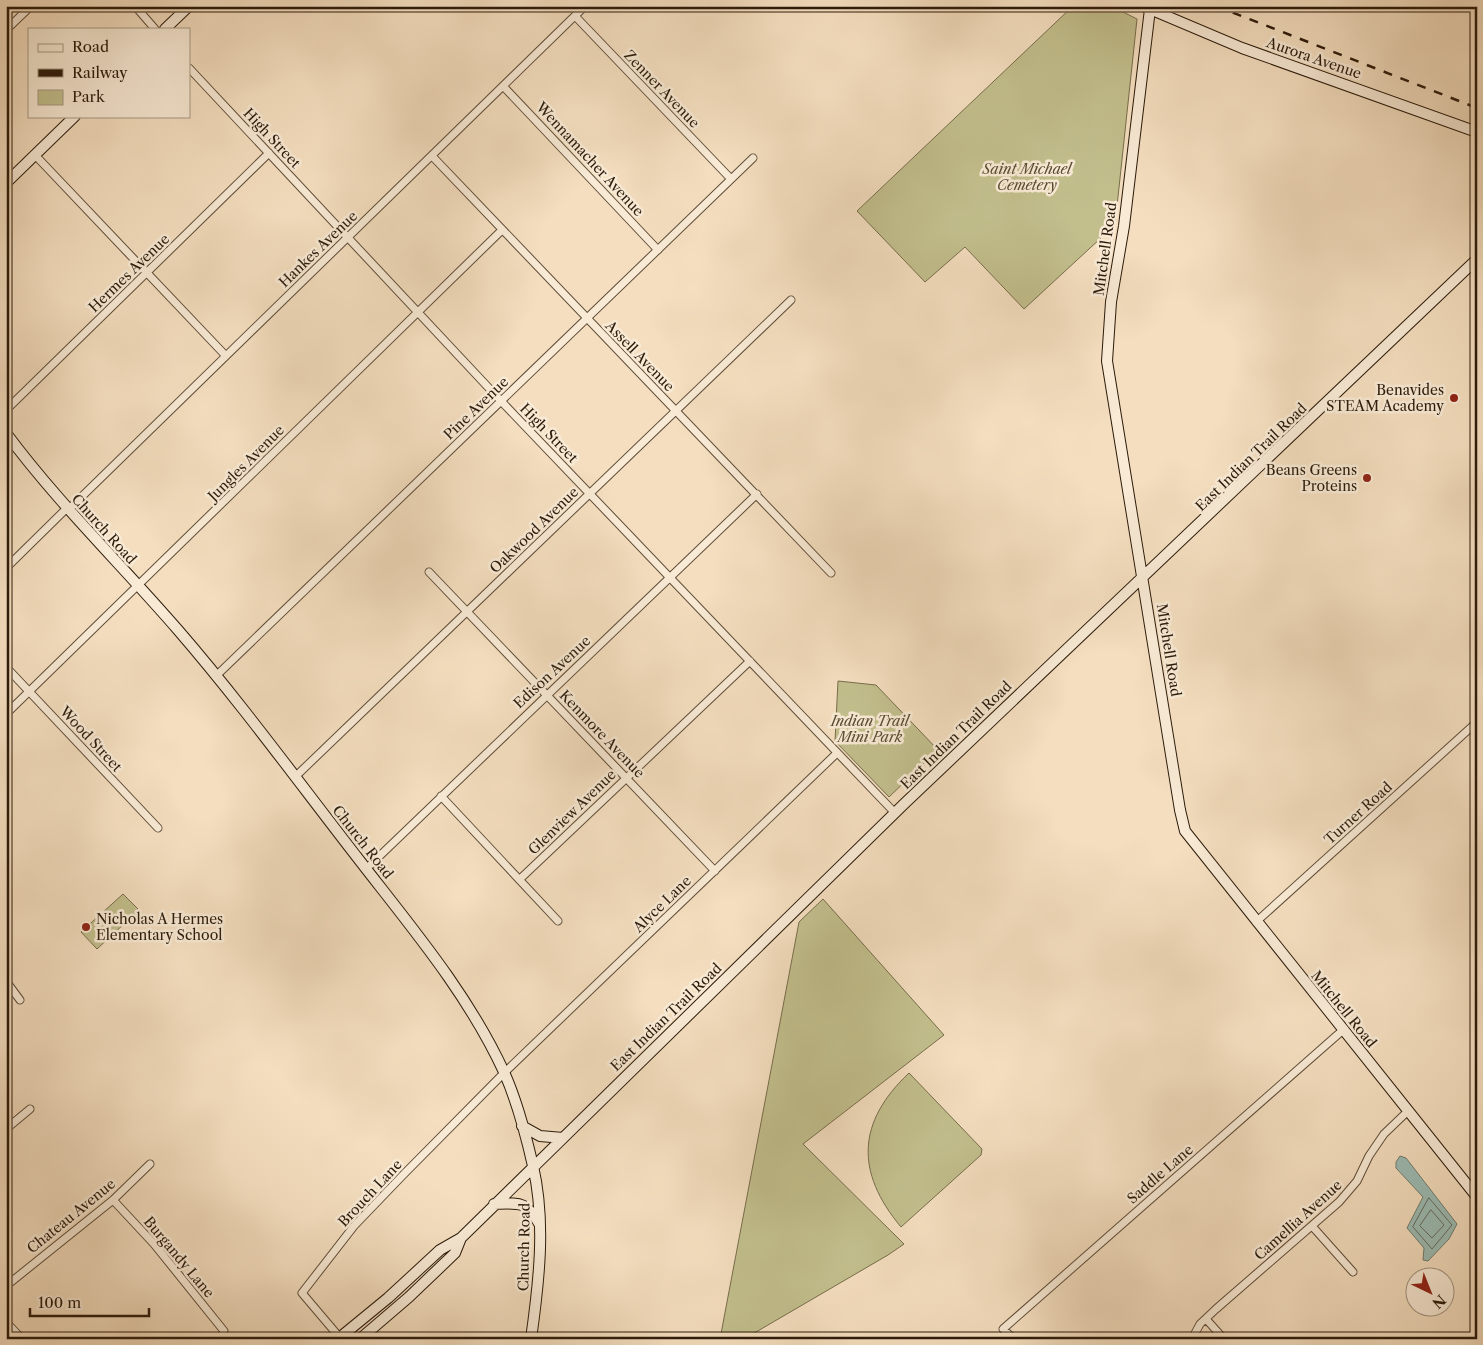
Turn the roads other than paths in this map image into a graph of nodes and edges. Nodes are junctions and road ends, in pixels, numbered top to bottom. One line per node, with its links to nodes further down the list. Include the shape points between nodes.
1 (31, 6): 9 (street)
2 (135, 6): 7 (street)
3 (189, 6): 8 (street)
4 (585, 6): 6 (street, Hankes Avenue)
5 (1147, 8): 13 (street, Aurora Avenue, via 1242,48); 40 (street, Mitchell Road, via 1124,226 1111,302 1107,360)
6 (575, 16): 11 (street, Hankes Avenue); 18 (street, Zenner Avenue)
7 (154, 28)
8 (166, 28)
9 (6, 30)
10 (190, 69): 14 (street, High Street)
11 (503, 86): 16 (street, Hankes Avenue); 22 (street, Wennamacher Avenue)
12 (73, 118): 15 (street)
13 (1477, 132)
14 (269, 153): 21 (street, High Street); 24 (street, Hermes Avenue)
15 (35, 155): 19 (street); 24 (street)
16 (432, 156): 20 (street, Assell Avenue); 21 (street, Hankes Avenue)
17 (753, 158): 18 (street, Pine Avenue)
18 (731, 179): 22 (street, Pine Avenue)
19 (6, 183)
20 (502, 230): 26 (street, Jungles Avenue); 27 (street, Assell Avenue)
21 (347, 238): 26 (street, High Street); 28 (street, Hankes Avenue)
22 (658, 250): 27 (street, Pine Avenue)
23 (1475, 265): 40 (street, East Indian Trail Road)
24 (147, 273): 28 (street); 30 (street, Hermes Avenue)
25 (791, 300): 31 (street, Oakwood Avenue)
26 (418, 312): 29 (street, High Street); 41 (street, Jungles Avenue)
27 (587, 318): 29 (street, Pine Avenue); 31 (street, Assell Avenue)
28 (226, 356): 35 (street, Hankes Avenue)
29 (501, 401): 33 (street, High Street); 45 (street, Pine Avenue)
30 (6, 410)
31 (675, 411): 33 (street, Oakwood Avenue); 34 (street, Assell Avenue)
32 (6, 433): 35 (street, Church Road)
33 (590, 494): 39 (street, High Street); 42 (street, Oakwood Avenue)
34 (756, 494): 38 (street, Assell Avenue); 39 (street, Edison Avenue)
35 (68, 509): 36 (street, Hankes Avenue); 41 (street, Church Road)
36 (6, 568)
37 (428, 572): 42 (street, Kenmore Avenue)
38 (831, 573)
39 (670, 577): 43 (street, High Street); 47 (street, Edison Avenue)
40 (1144, 577): 54 (street, East Indian Trail Road); 60 (street, Mitchell Road, via 1185,831)
41 (138, 587): 45 (street, Church Road); 46 (street, Jungles Avenue)
42 (467, 612): 47 (street, Kenmore Avenue); 51 (street, Oakwood Avenue)
43 (750, 661): 50 (street, High Street); 52 (street, Glenview Avenue)
44 (6, 667): 46 (street, Wood Street)
45 (216, 676): 51 (street, Church Road)
46 (28, 691): 48 (street, Jungles Avenue); 55 (street, Wood Street)
47 (546, 694): 52 (street, Kenmore Avenue); 53 (street, Edison Avenue)
48 (6, 714)
49 (1477, 722): 60 (street, Turner Road)
50 (837, 752): 54 (street, High Street); 57 (street, Alyce Lane)
51 (295, 777): 56 (street, Church Road)
52 (626, 778): 57 (street, Kenmore Avenue); 58 (street, Glenview Avenue)
53 (441, 796): 56 (street, Edison Avenue); 58 (street)
54 (895, 813): 69 (street, East Indian Trail Road)
55 (158, 828)
56 (366, 869): 64 (street, Church Road, via 447,974)
57 (715, 871): 64 (street, Alyce Lane)
58 (520, 879): 59 (street)
59 (558, 921)
60 (1256, 922): 63 (street, Mitchell Road)
61 (6, 981): 62 (street)
62 (20, 1000)
63 (1343, 1030): 66 (street, Mitchell Road); 87 (street, Saddle Lane, via 1003,1329)
64 (504, 1073): 67 (street, Church Road); 82 (street, Brouch Lane, via 354,1226 302,1294)
65 (30, 1109): 68 (street)
66 (1408, 1111): 72 (street, Mitchell Road); 76 (street, Camellia Avenue, via 1384,1134 1350,1191)
67 (522, 1126): 69 (street, via 540,1136); 71 (street, Church Road)
68 (6, 1128)
69 (563, 1138): 71 (street, East Indian Trail Road)
70 (150, 1164): 73 (street, Chateau Avenue)
71 (533, 1166): 74 (street, East Indian Trail Road); 75 (street, Church Road)
72 (1477, 1197)
73 (113, 1200): 79 (street, Chateau Avenue); 84 (street, Burgandy Lane, via 154,1244 224,1331)
74 (494, 1204): 75 (street, via 519,1203 526,1206); 77 (street, East Indian Trail Road)
75 (540, 1225): 86 (street, Church Road, via 538,1289)
76 (1312, 1226): 78 (street); 80 (street, Camellia Avenue)
77 (461, 1238): 82 (street, East Indian Trail Road, via 440,1250); 85 (street, East Indian Trail Road, via 455,1253)
78 (1353, 1272)
79 (6, 1286)
80 (1206, 1318): 88 (street, Camellia Avenue); 89 (street)
81 (6, 1322): 83 (street)
82 (340, 1338)
83 (22, 1339)
84 (220, 1339)
85 (360, 1339)
86 (531, 1339)
87 (1014, 1339)
88 (1192, 1339)
89 (1224, 1339)

